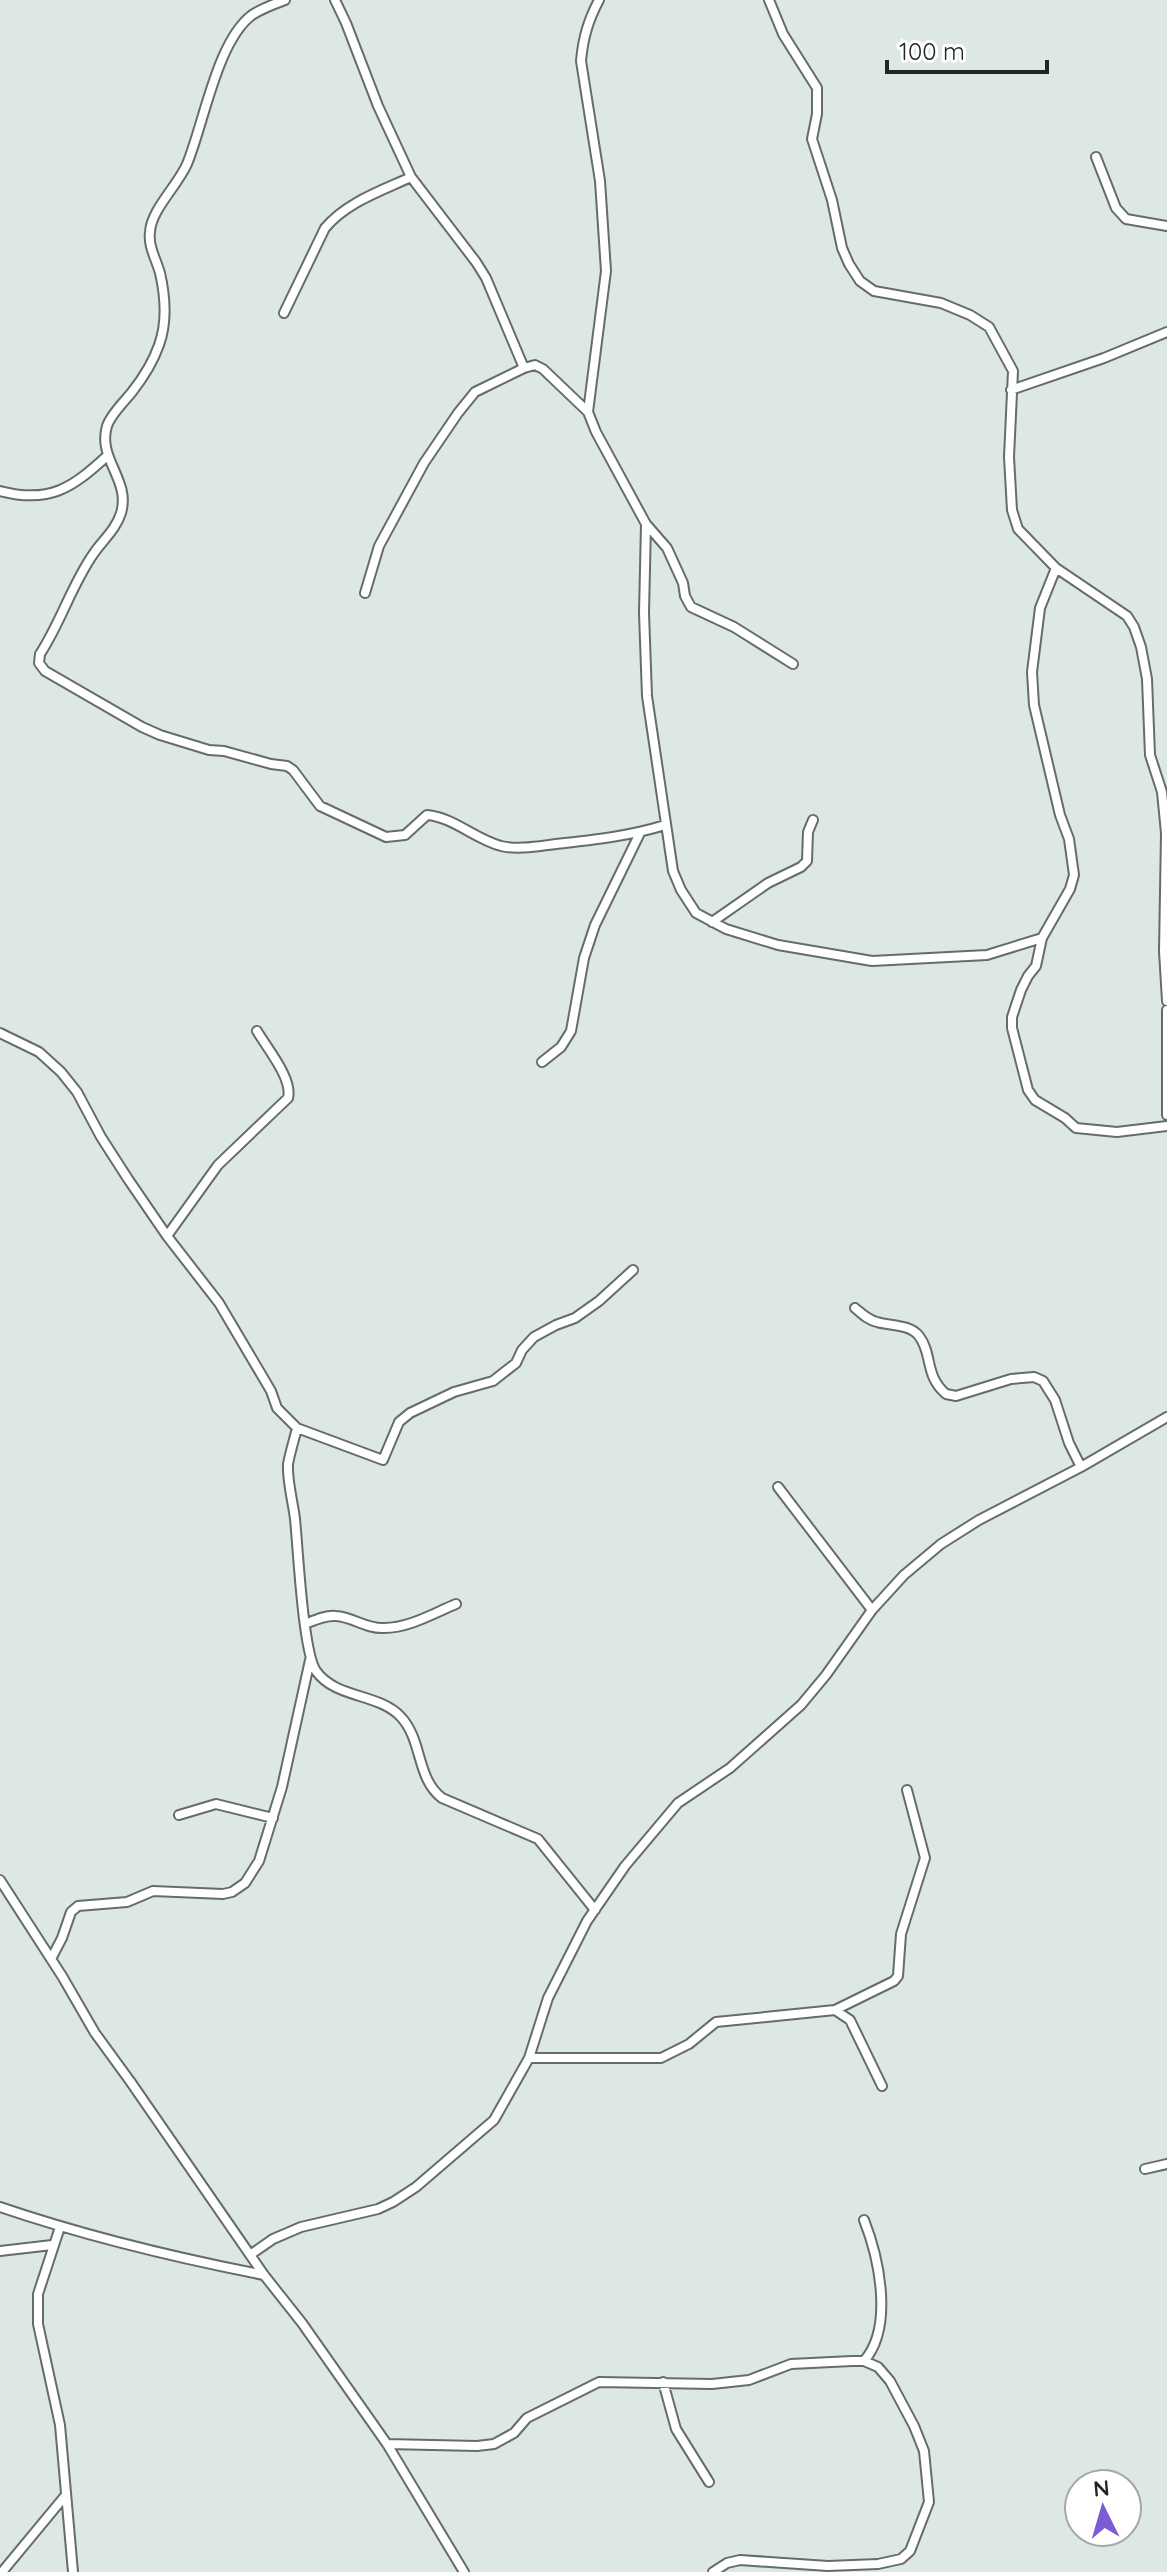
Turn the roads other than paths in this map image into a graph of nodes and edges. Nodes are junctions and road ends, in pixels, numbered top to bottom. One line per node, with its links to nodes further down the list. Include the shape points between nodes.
1 (285, 0): 13 (street, via 253,15 226,49 187,165 154,216 149,231 164,315 160,343 107,425)
2 (335, 0): 6 (street)
3 (599, 0): 12 (street, via 587,23 581,61 600,181 606,271)
4 (769, 0): 11 (street, via 817,88 812,139 842,248 854,272 874,291 941,303 989,327 1013,371)
5 (1096, 157): 7 (street, via 1116,208 1126,219)
6 (411, 177): 8 (street, via 333,218); 10 (street, via 486,278)
7 (1167, 226)
8 (284, 313)
9 (1167, 332): 11 (street)
10 (524, 368): 12 (street, via 543,369); 17 (street, via 475,392 458,413 379,546)
11 (1011, 390): 16 (street, via 1012,510 1018,529)
12 (588, 412): 15 (street)
13 (107, 456): 14 (street, via 66,489 41,495); 22 (street, via 121,482 121,513 40,654 45,671 160,735 290,767 320,806 386,837 405,835 427,815 506,847)
14 (0, 491)
15 (646, 524): 18 (street, via 667,548 691,607); 21 (street, via 647,696)
16 (1056, 568): 19 (street, via 1127,616 1134,627 1147,679 1150,755); 24 (street, via 1040,608 1032,672 1034,705 1074,875)
17 (365, 593)
18 (793, 664)
19 (1164, 791): 25 (street)
20 (813, 820): 23 (street, via 807,861)
21 (665, 825): 22 (street); 23 (street, via 681,890 696,913)
22 (640, 833): 30 (street, via 587,947 571,1031)
23 (712, 922): 24 (street, via 778,945 872,961 987,955)
24 (1042, 938): 32 (street, via 1036,966 1012,1017 1028,1090 1076,1128 1117,1132)
25 (1166, 951): 26 (street)
26 (1167, 1001)
27 (1167, 1010): 31 (street)
28 (257, 1031): 33 (street, via 290,1094 218,1165)
29 (0, 1033): 33 (street, via 39,1052 61,1072)
30 (542, 1062)
31 (1167, 1115)
32 (1167, 1126)
33 (167, 1236): 37 (street, via 219,1303 277,1408)
34 (633, 1270): 37 (street, via 575,1318 534,1337 516,1363 493,1381 410,1413 399,1422 383,1460)
35 (855, 1308): 38 (street, via 875,1322 916,1332 932,1378 946,1394 956,1396 1011,1379 1043,1381)
36 (1167, 1417): 38 (street)
37 (297, 1428): 42 (street, via 288,1466)
38 (1081, 1467): 41 (street, via 941,1544)
39 (778, 1487): 41 (street)
40 (456, 1604): 42 (street, via 387,1628 336,1616)
41 (872, 1610): 48 (street, via 801,1705 730,1768 678,1803)
42 (305, 1624): 43 (street)
43 (311, 1658): 46 (street); 48 (street, via 315,1670 340,1689 403,1718 432,1790 538,1839)
44 (907, 1790): 50 (street, via 925,1858 901,1934 898,1976)
45 (179, 1815): 46 (street, via 216,1804)
46 (273, 1818): 49 (street, via 259,1861 232,1892 153,1891 127,1902 78,1906)
47 (0, 1880): 49 (street)
48 (595, 1910): 51 (street, via 553,1986)
49 (51, 1959): 60 (street, via 109,2054)
50 (835, 2010): 51 (street, via 716,2022 661,2058); 52 (street, via 850,2020)
51 (529, 2058): 60 (street, via 494,2120 416,2187 378,2209 301,2227)
52 (882, 2086)
53 (1167, 2164): 54 (street)
54 (1145, 2169)
55 (0, 2207): 57 (street)
56 (864, 2220): 62 (street, via 875,2247 881,2301 879,2330)
57 (60, 2227): 58 (street); 61 (street, via 160,2255)
58 (52, 2245): 59 (street); 66 (street, via 38,2294 38,2324 60,2425)
59 (0, 2251)
60 (250, 2255): 61 (street)
61 (264, 2275): 64 (street)
62 (864, 2361): 63 (street, via 791,2364 749,2380 712,2384); 70 (street, via 890,2381 924,2451 929,2502 910,2551 901,2559 878,2564 740,2560)
63 (663, 2382): 64 (street, via 599,2382 527,2418 494,2444); 65 (street, via 676,2429)
64 (387, 2444): 69 (street)
65 (709, 2482)
66 (65, 2496): 67 (street); 68 (street)
67 (2, 2572)
68 (73, 2572)
69 (464, 2572)
70 (713, 2572)

